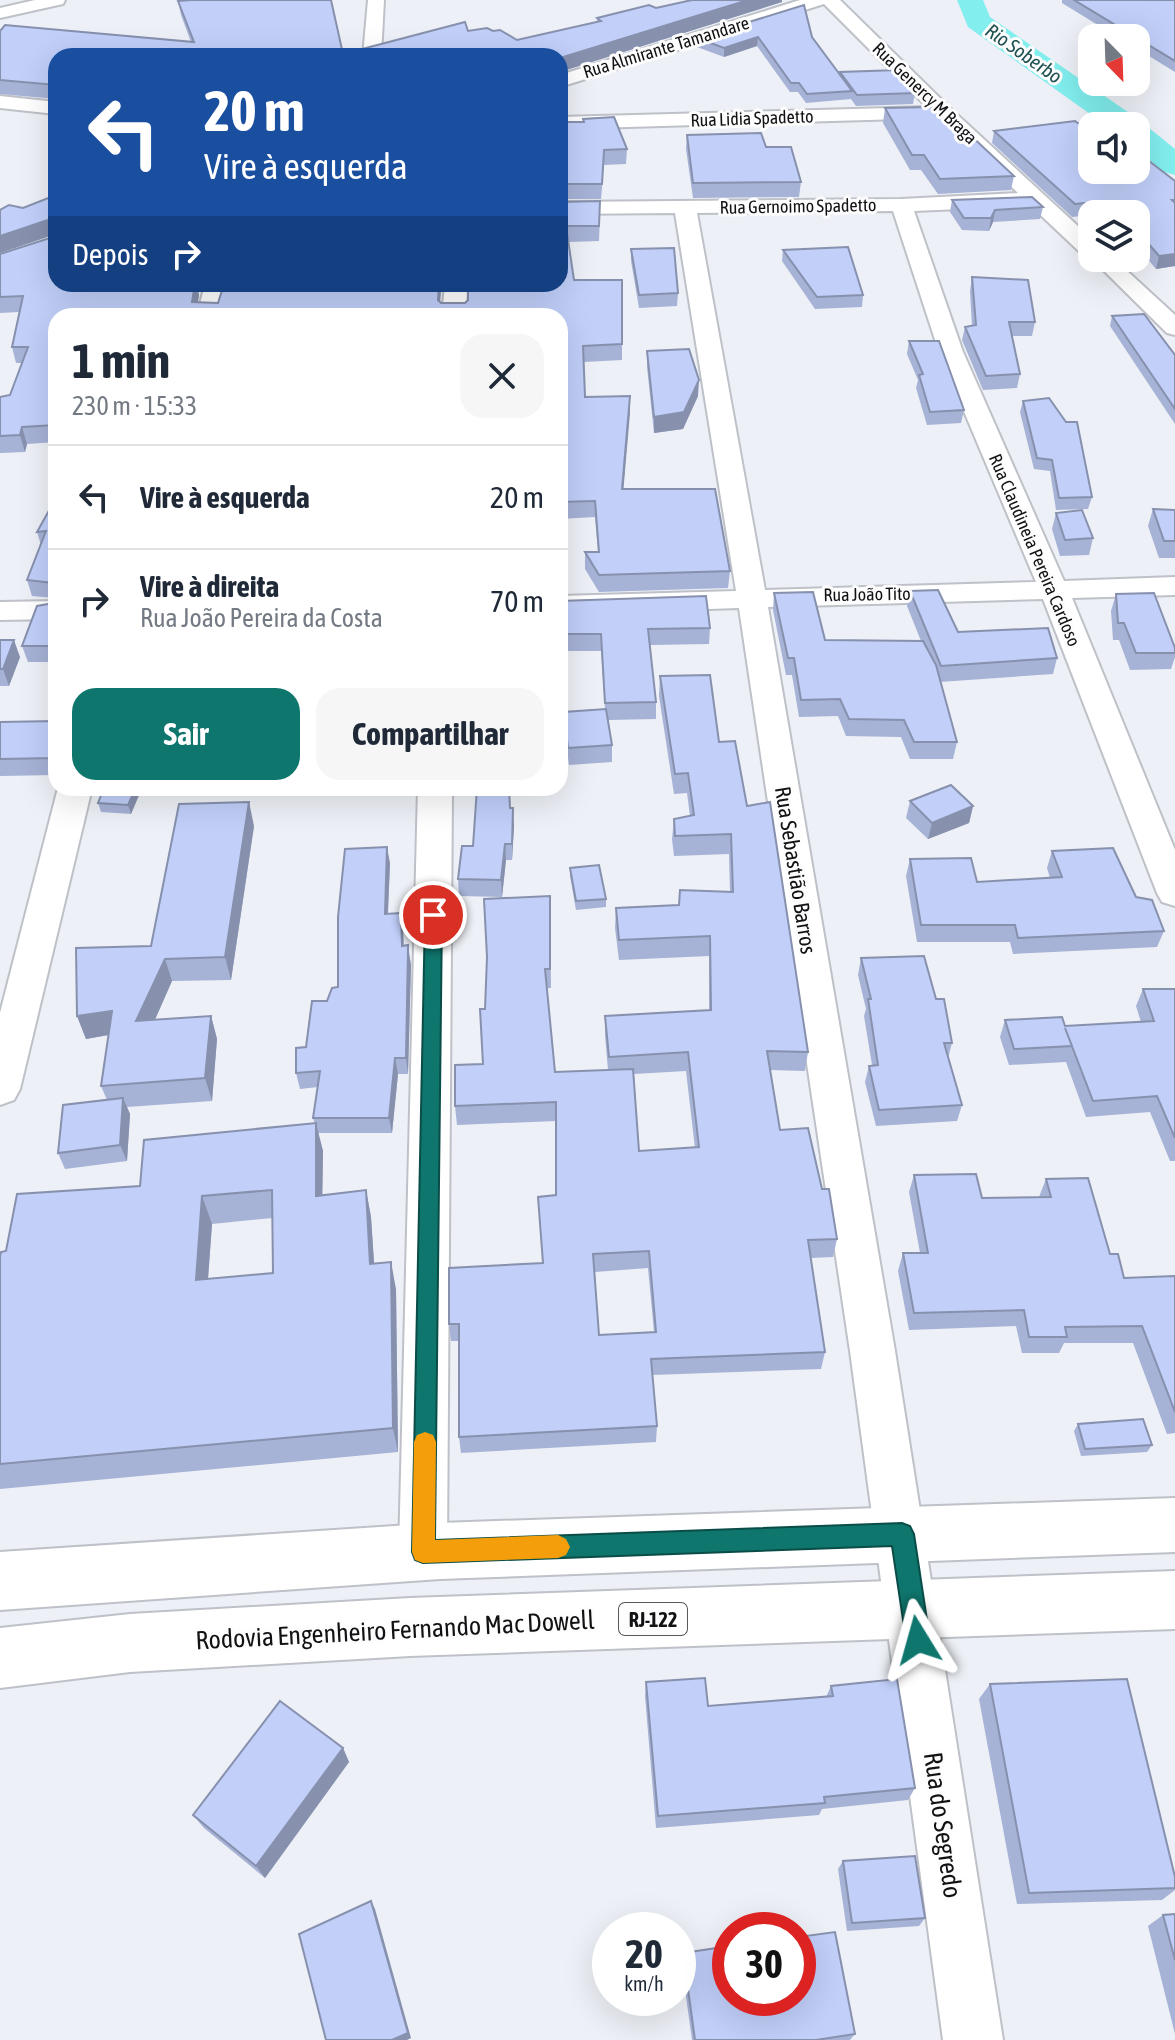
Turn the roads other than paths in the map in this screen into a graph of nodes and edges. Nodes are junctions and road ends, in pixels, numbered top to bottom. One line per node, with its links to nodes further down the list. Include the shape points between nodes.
1 (6, 0): 6 (street)
2 (57, 0): 6 (street)
3 (376, 0): 7 (street)
4 (818, 0): 8 (street, Rua Almirante Tamandare)
5 (830, 0): 11 (street, Rua Genercy M Braga)
6 (0, 12)
7 (373, 48)
8 (568, 78)
9 (0, 102): 10 (street)
10 (48, 107)
11 (943, 112): 12 (street, Rua Lidia Spadetto); 13 (street, Rua Genercy M Braga)
12 (568, 123)
13 (1036, 199): 14 (street, Rua Gernoimo Spadetto); 17 (street, Rua Genercy M Braga)
14 (901, 205): 15 (street, Rua Gernoimo Spadetto); 21 (street, Rua Claudineia Pereira Cardoso, via 951,352)
15 (685, 207): 16 (street, Rua Gernoimo Spadetto); 22 (street, Rua Sebastião Barros)
16 (568, 208)
17 (1078, 238)
18 (1115, 272): 19 (street)
19 (1175, 328)
20 (1175, 586): 21 (street, Rua João Tito)
21 (1054, 590): 22 (street, Rua João Tito); 28 (street, Rua Claudineia Pereira Cardoso)
22 (753, 597): 23 (street, Rua João Tito); 31 (street, Rua Sebastião Barros)
23 (568, 605)
24 (48, 610): 25 (street)
25 (0, 611)
26 (73, 796): 29 (street)
27 (435, 796): 32 (street)
28 (1175, 893)
29 (0, 1089)
30 (1175, 1525): 31 (main road)
31 (902, 1534): 32 (main road); 35 (street, Rua Sebastião Barros)
32 (423, 1552): 33 (main road)
33 (0, 1581)
34 (1175, 1600): 35 (main road, Rodovia Engenheiro Fernando Mac Dowell / RJ-122)
35 (914, 1610): 36 (main road, Rodovia Engenheiro Fernando Mac Dowell / RJ-122, via 395,1628 130,1643); 37 (street, Rua do Segredo)
36 (0, 1658)
37 (973, 2040)

